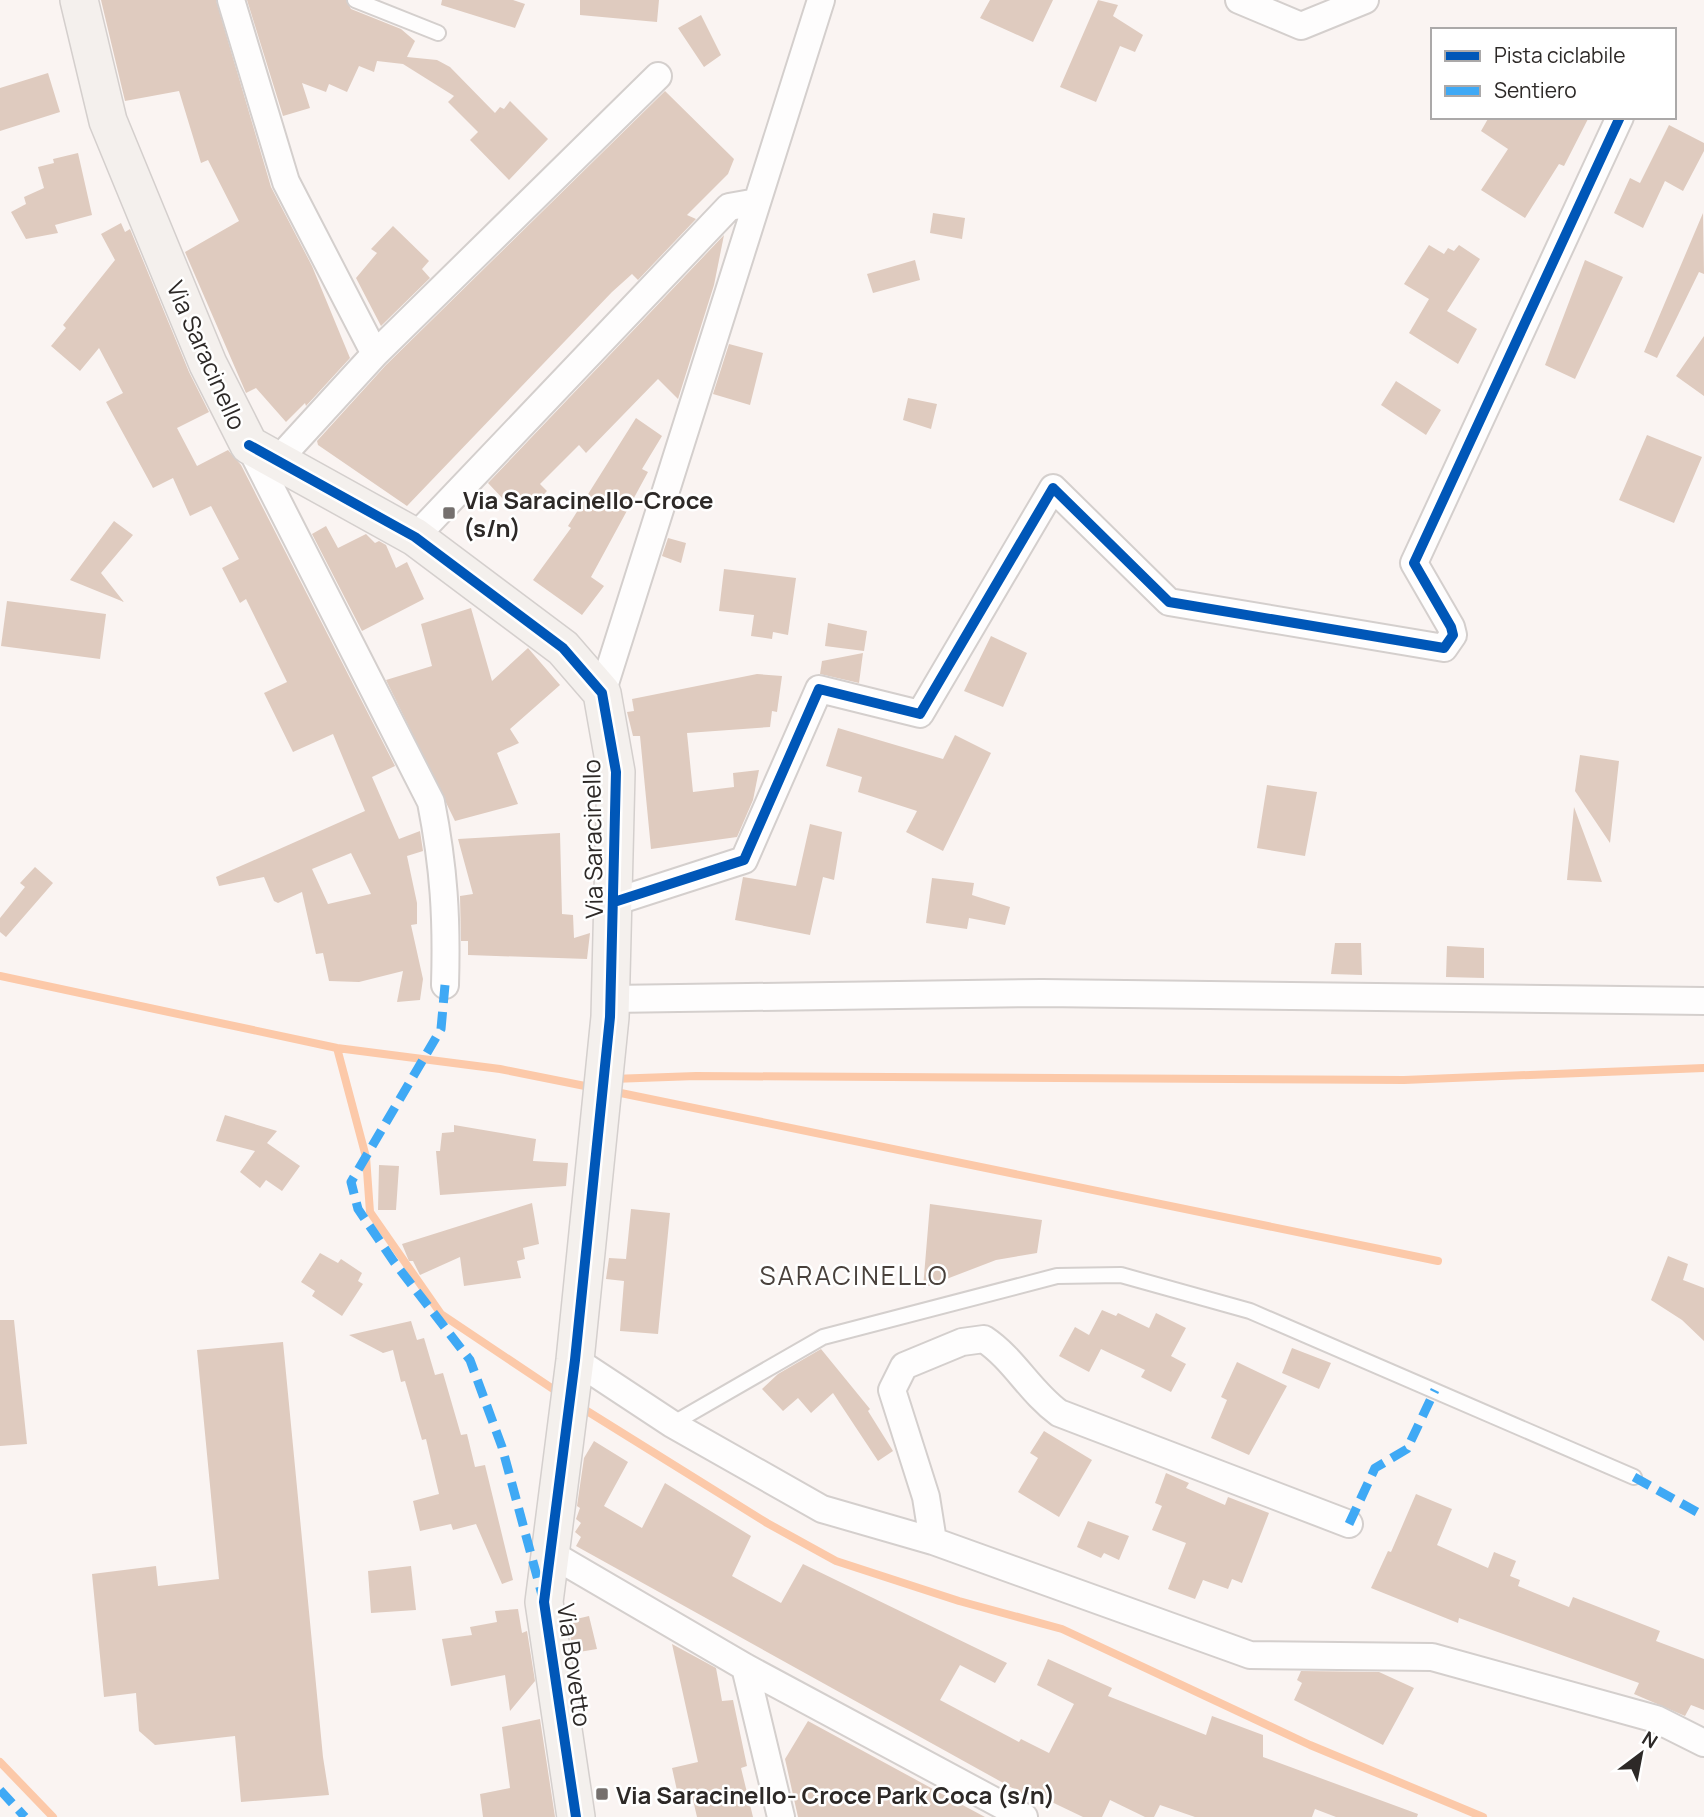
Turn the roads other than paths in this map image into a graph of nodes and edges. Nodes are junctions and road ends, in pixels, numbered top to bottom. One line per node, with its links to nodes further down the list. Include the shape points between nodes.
1 (79, 0): 12 (street, Via Saracinello, via 108,121 208,364)
2 (231, 0): 11 (street, via 286,182)
3 (355, 0): 7 (lane)
4 (821, 0): 10 (street)
5 (1239, 0): 6 (street, via 1301,26)
6 (1365, 0)
7 (438, 33)
8 (658, 76): 11 (street)
9 (1619, 119): 15 (street, via 1414,563 1451,627 1453,635 1444,648 1169,602 1053,488 920,714 819,689 744,860)
10 (757, 202): 13 (street, via 729,207); 14 (street)
11 (375, 354): 12 (street)
12 (263, 453): 13 (street); 16 (street, via 431,802 447,911)
13 (415, 537): 14 (street, via 563,648)
14 (602, 693): 15 (street, Via Saracinello, via 616,772)
15 (614, 902): 18 (street, Via Saracinello)
16 (445, 985)
17 (1704, 1001): 18 (street, via 1042,993)
18 (611, 1008): 19 (street, Via Saracinello)
19 (574, 1368): 20 (street); 21 (street, Via Saracinello)
20 (672, 1424): 22 (lane, via 823,1337 1057,1276 1121,1276 1250,1311); 24 (street, via 822,1509)
21 (565, 1435): 25 (street, Via Bovetto)
22 (1634, 1477)
23 (1349, 1524): 24 (street, via 1059,1413 1040,1400 1000,1349 984,1339 962,1342 904,1366 892,1391 926,1497)
24 (933, 1541): 27 (street, via 1250,1655 1432,1657 1656,1719)
25 (548, 1552): 26 (street); 28 (street, Via Bovetto, via 544,1602)
26 (745, 1667): 29 (street); 30 (street)
27 (1704, 1743)
28 (576, 1817)
29 (781, 1817)
30 (1024, 1817)

